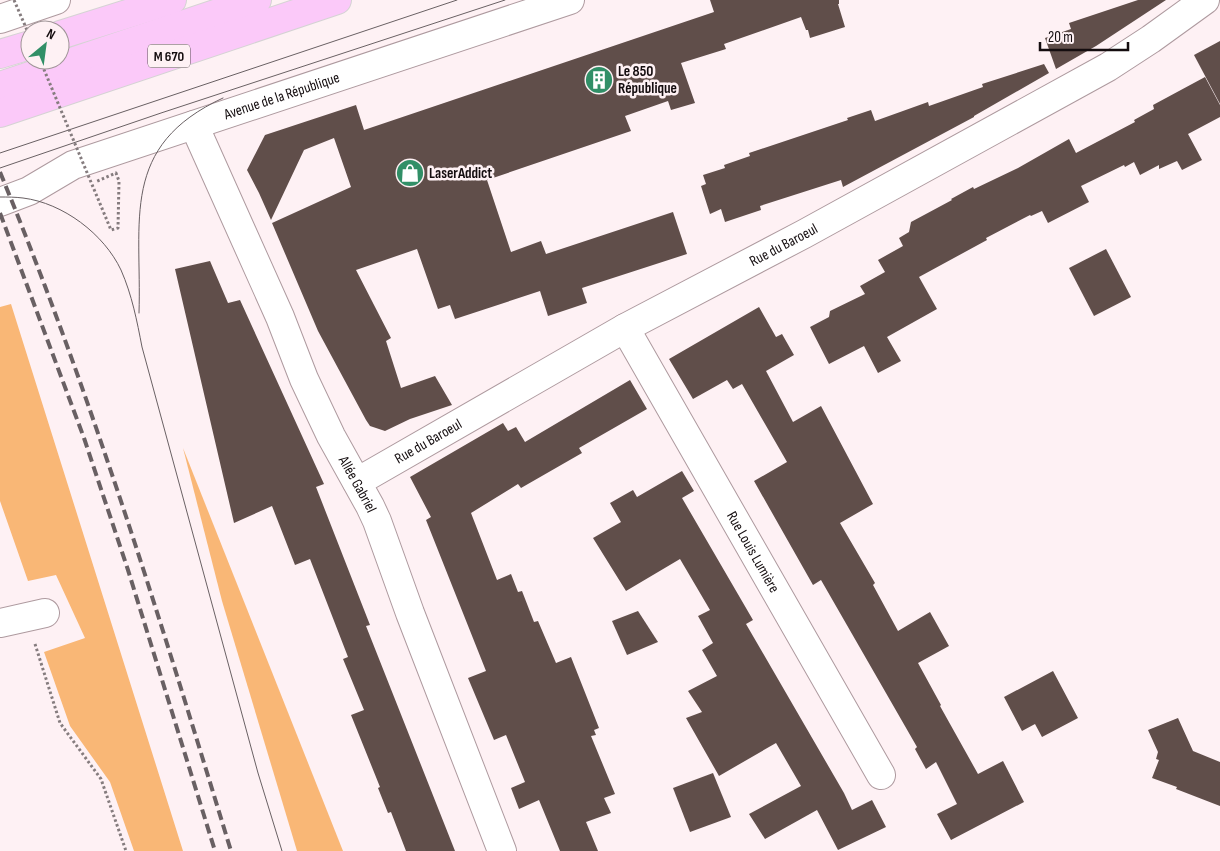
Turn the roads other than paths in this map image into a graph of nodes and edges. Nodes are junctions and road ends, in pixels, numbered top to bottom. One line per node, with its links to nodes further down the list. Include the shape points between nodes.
1 (56, 0): 7 (street)
2 (172, 0): 8 (main road)
3 (257, 0): 11 (main road, M 670)
4 (337, 0): 12 (main road, M 670)
5 (570, 0): 13 (street, Avenue de la République)
6 (1205, 0): 15 (street, Rue du Baroeul, via 1108,68)
7 (0, 19)
8 (70, 32)
9 (20, 47): 10 (main road)
10 (0, 54)
11 (0, 86)
12 (0, 112)
13 (194, 125): 14 (street, Avenue de la République, via 72,165 29,191); 16 (street, Allée Gabriel, via 280,317 304,379)
14 (0, 202)
15 (625, 328): 16 (street, Rue du Baroeul); 19 (street, Rue Louis Lumière)
16 (357, 482): 20 (street, Allée Gabriel, via 385,541)
17 (37, 614): 18 (street)
18 (0, 623)
19 (880, 775)
20 (502, 851)

